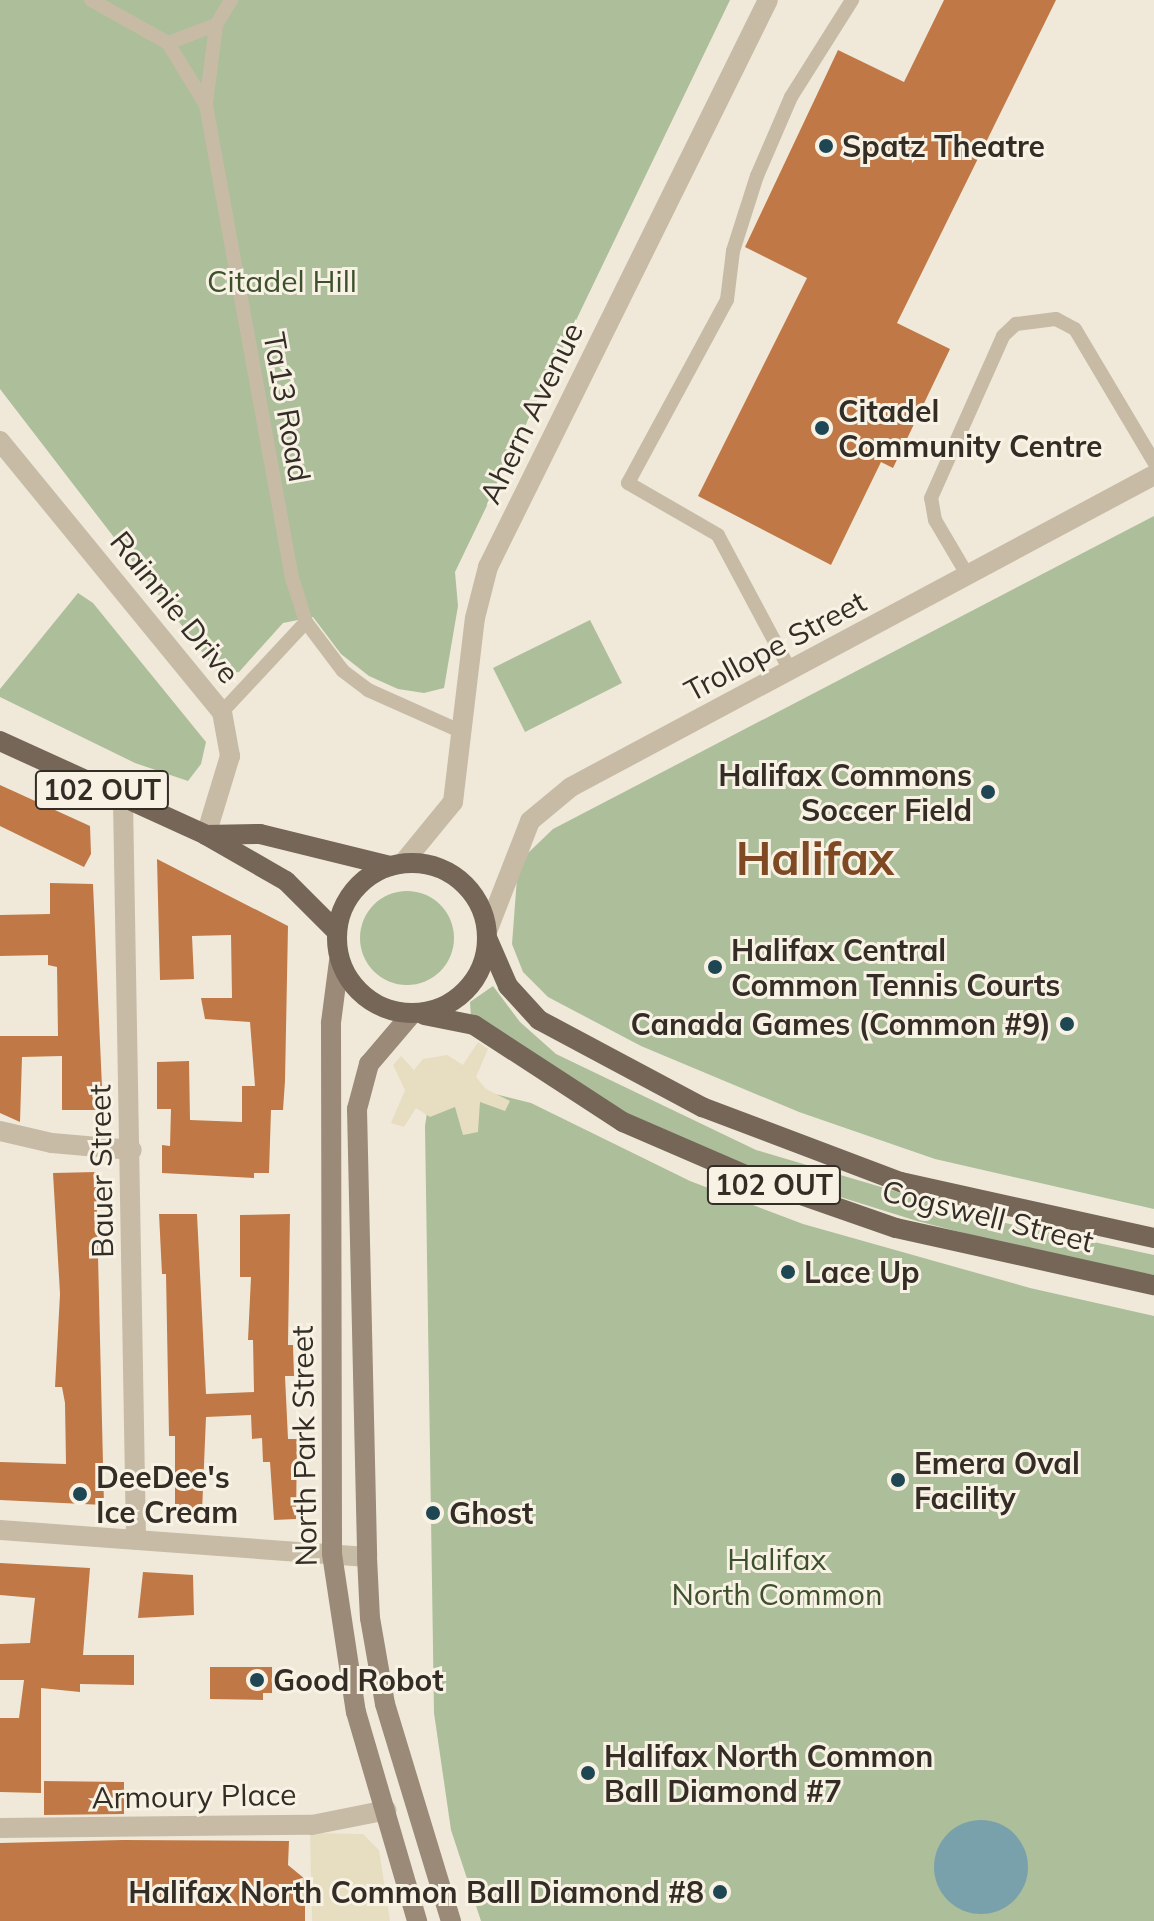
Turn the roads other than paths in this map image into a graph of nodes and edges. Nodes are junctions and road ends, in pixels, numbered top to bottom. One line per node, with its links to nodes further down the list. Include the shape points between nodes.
1 (91, 0): 6 (lane)
2 (231, 0): 5 (lane)
3 (768, 0): 15 (street, Ahern Avenue, via 488,567 475,618)
4 (852, 0): 13 (lane, via 791,97 733,251 727,300 628,483 718,535)
5 (216, 25): 6 (lane); 7 (lane)
6 (168, 43): 7 (lane)
7 (206, 105): 12 (lane, Ta13 Road, via 292,578)
8 (0, 441): 14 (street, Rainnie Drive)
9 (1154, 462): 11 (lane, via 1075,329 1056,319 1016,324 1003,336 931,498 935,520)
10 (1154, 475): 11 (street, Trollope Street)
11 (968, 576): 13 (street, Trollope Street)
12 (306, 622): 14 (lane); 15 (lane, Ta13 Road, via 343,671 368,690)
13 (791, 672): 21 (street, Trollope Street, via 549,802 521,838)
14 (222, 712): 18 (street, Rainnie Drive, via 230,756)
15 (460, 731): 19 (street, Ahern Avenue, via 453,802)
16 (0, 741): 17 (main road, 102 OUT)
17 (123, 801): 18 (main road, 102 OUT); 25 (street, Bauer Street)
18 (206, 835): 19 (main road, via 260,834); 20 (main road, 102 OUT, via 286,881)
19 (396, 864): 20 (main road, via 354,892); 21 (main road, via 429,865 452,875 470,891)
20 (335, 930): 22 (main road)
21 (488, 934): 23 (main road, via 484,960 461,995); 26 (main road, Cogswell Street, via 508,986 539,1020 702,1107 901,1182)
22 (339, 961): 23 (main road, 102 OUT, via 370,998); 30 (main road, North Park Street, via 331,1023)
23 (417, 1016): 27 (main road, Cogswell Street / 102 OUT, via 474,1025 623,1122 755,1179 896,1228); 31 (main road, North Park Street, via 369,1064 357,1109)
24 (0, 1131): 25 (street, via 52,1143)
25 (132, 1150): 29 (street, Bauer Street)
26 (1154, 1238)
27 (1154, 1285)
28 (0, 1530): 29 (street)
29 (136, 1540): 30 (street)
30 (332, 1554): 31 (street); 32 (main road, North Park Street, via 356,1712)
31 (367, 1557): 35 (main road, North Park Street, via 370,1618 385,1704)
32 (387, 1810): 33 (street, Armoury Place, via 312,1825); 34 (main road, North Park Street)
33 (0, 1828)
34 (417, 1921)
35 (451, 1921)

